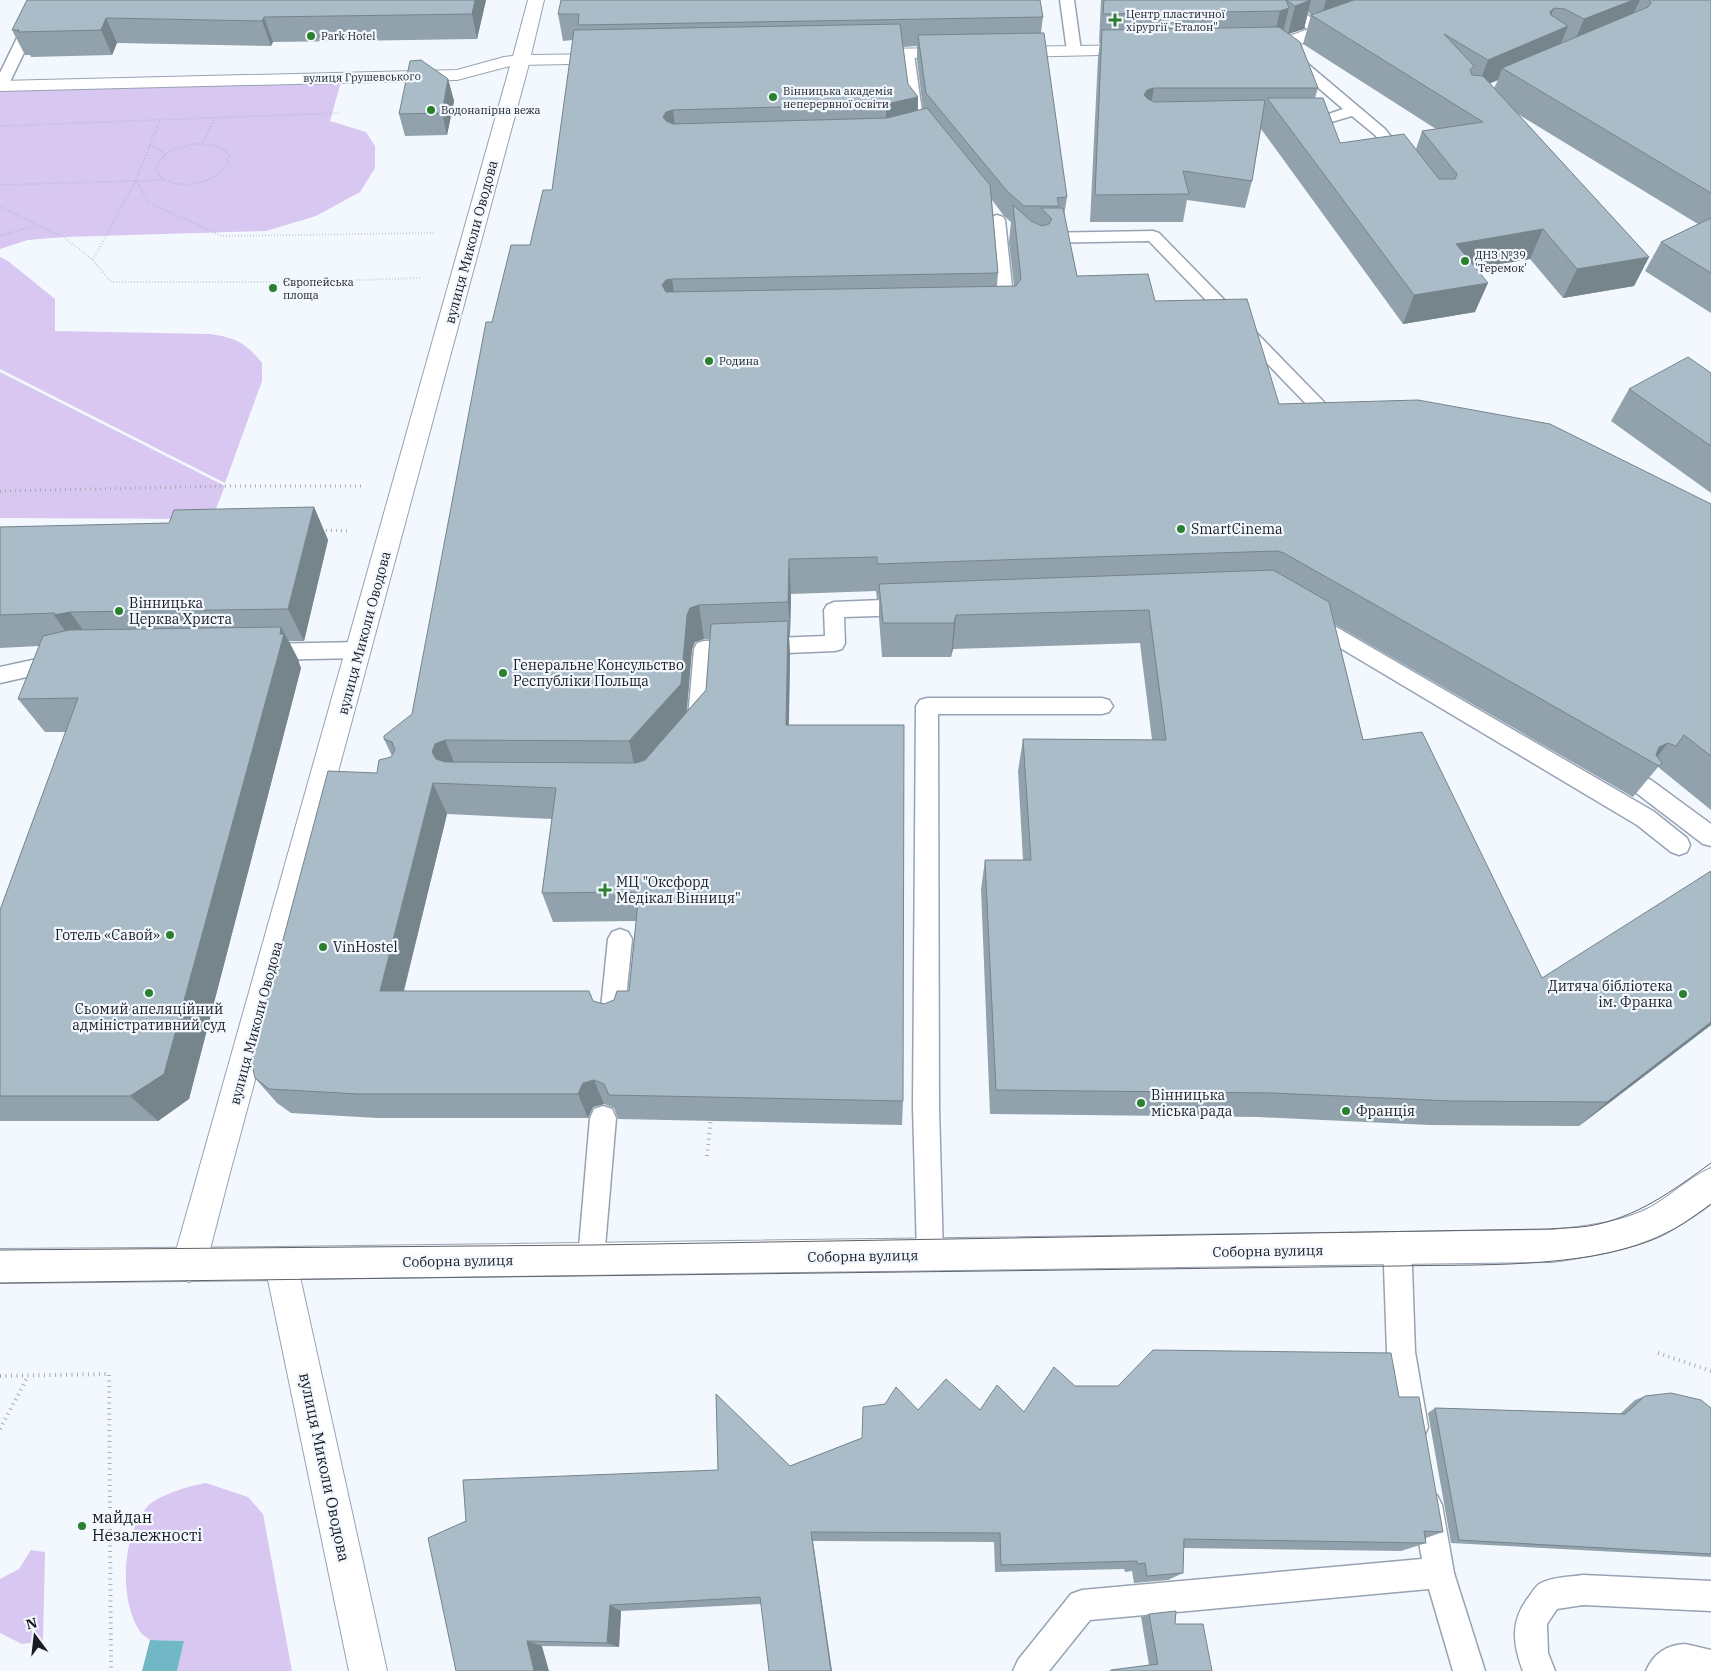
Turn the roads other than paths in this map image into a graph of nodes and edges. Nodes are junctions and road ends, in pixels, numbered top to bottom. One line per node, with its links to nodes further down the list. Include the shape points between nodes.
1 (49, 0): 17 (lane, via 38,9)
2 (536, 0): 16 (street, вулиця Миколи Оводова)
3 (1067, 0): 10 (lane)
4 (1286, 0): 6 (lane)
5 (1404, 0): 6 (street)
6 (1318, 31): 7 (street)
7 (1275, 47): 8 (street); 18 (lane)
8 (1246, 48)
9 (1150, 50): 10 (street)
10 (1074, 51): 12 (street)
11 (976, 52): 14 (street)
12 (995, 52)
13 (848, 54): 14 (street)
14 (907, 54): 20 (lane, via 916,120)
15 (622, 58): 16 (street, вулиця Грушевського)
16 (521, 60): 17 (street, вулиця Грушевського, via 499,62 484,70 457,75); 28 (street, вулиця Миколи Оводова)
17 (1, 86)
18 (1354, 110): 19 (lane, via 1321,121); 21 (lane, via 1380,132)
19 (1283, 121)
20 (925, 131)
21 (1414, 175)
22 (985, 205): 23 (lane)
23 (997, 220): 24 (lane, via 1006,316); 25 (lane, via 1024,243 1154,236)
24 (987, 317)
25 (1317, 405)
26 (924, 607): 33 (lane, via 834,610 835,643 704,649 698,721)
27 (1298, 614): 36 (lane, via 1645,818)
28 (359, 650): 29 (lane); 45 (street, вулиця Миколи Оводова, via 332,780)
29 (242, 652)
30 (74, 658): 31 (lane)
31 (0, 675)
32 (1102, 706): 42 (lane, via 927,706 926,1107)
33 (681, 740)
34 (1643, 786): 35 (lane)
35 (1711, 837)
36 (1679, 845)
37 (620, 939): 38 (lane)
38 (612, 1018)
39 (603, 1118): 43 (lane)
40 (1711, 1184): 41 (street, Соборна вулиця, via 1676,1210 1643,1227 1597,1241 1552,1246)
41 (1395, 1249): 42 (street, Соборна вулиця); 47 (lane, via 1401,1352)
42 (930, 1255): 43 (street, Соборна вулиця)
43 (591, 1258): 44 (street, Соборна вулиця)
44 (281, 1263): 45 (street, Соборна вулиця); 52 (street, вулиця Миколи Оводова)
45 (189, 1265): 46 (street, Соборна вулиця)
46 (0, 1266)
47 (1417, 1448)
48 (1422, 1477): 49 (lane)
49 (1439, 1573): 53 (lane, via 1082,1605); 54 (lane)
50 (1711, 1596): 55 (lane, via 1583,1590 1548,1595 1531,1618 1532,1652)
51 (1711, 1666): 56 (lane, via 1682,1658 1667,1664)
52 (368, 1671)
53 (1029, 1671)
54 (1469, 1671)
55 (1539, 1671)
56 (1662, 1671)

